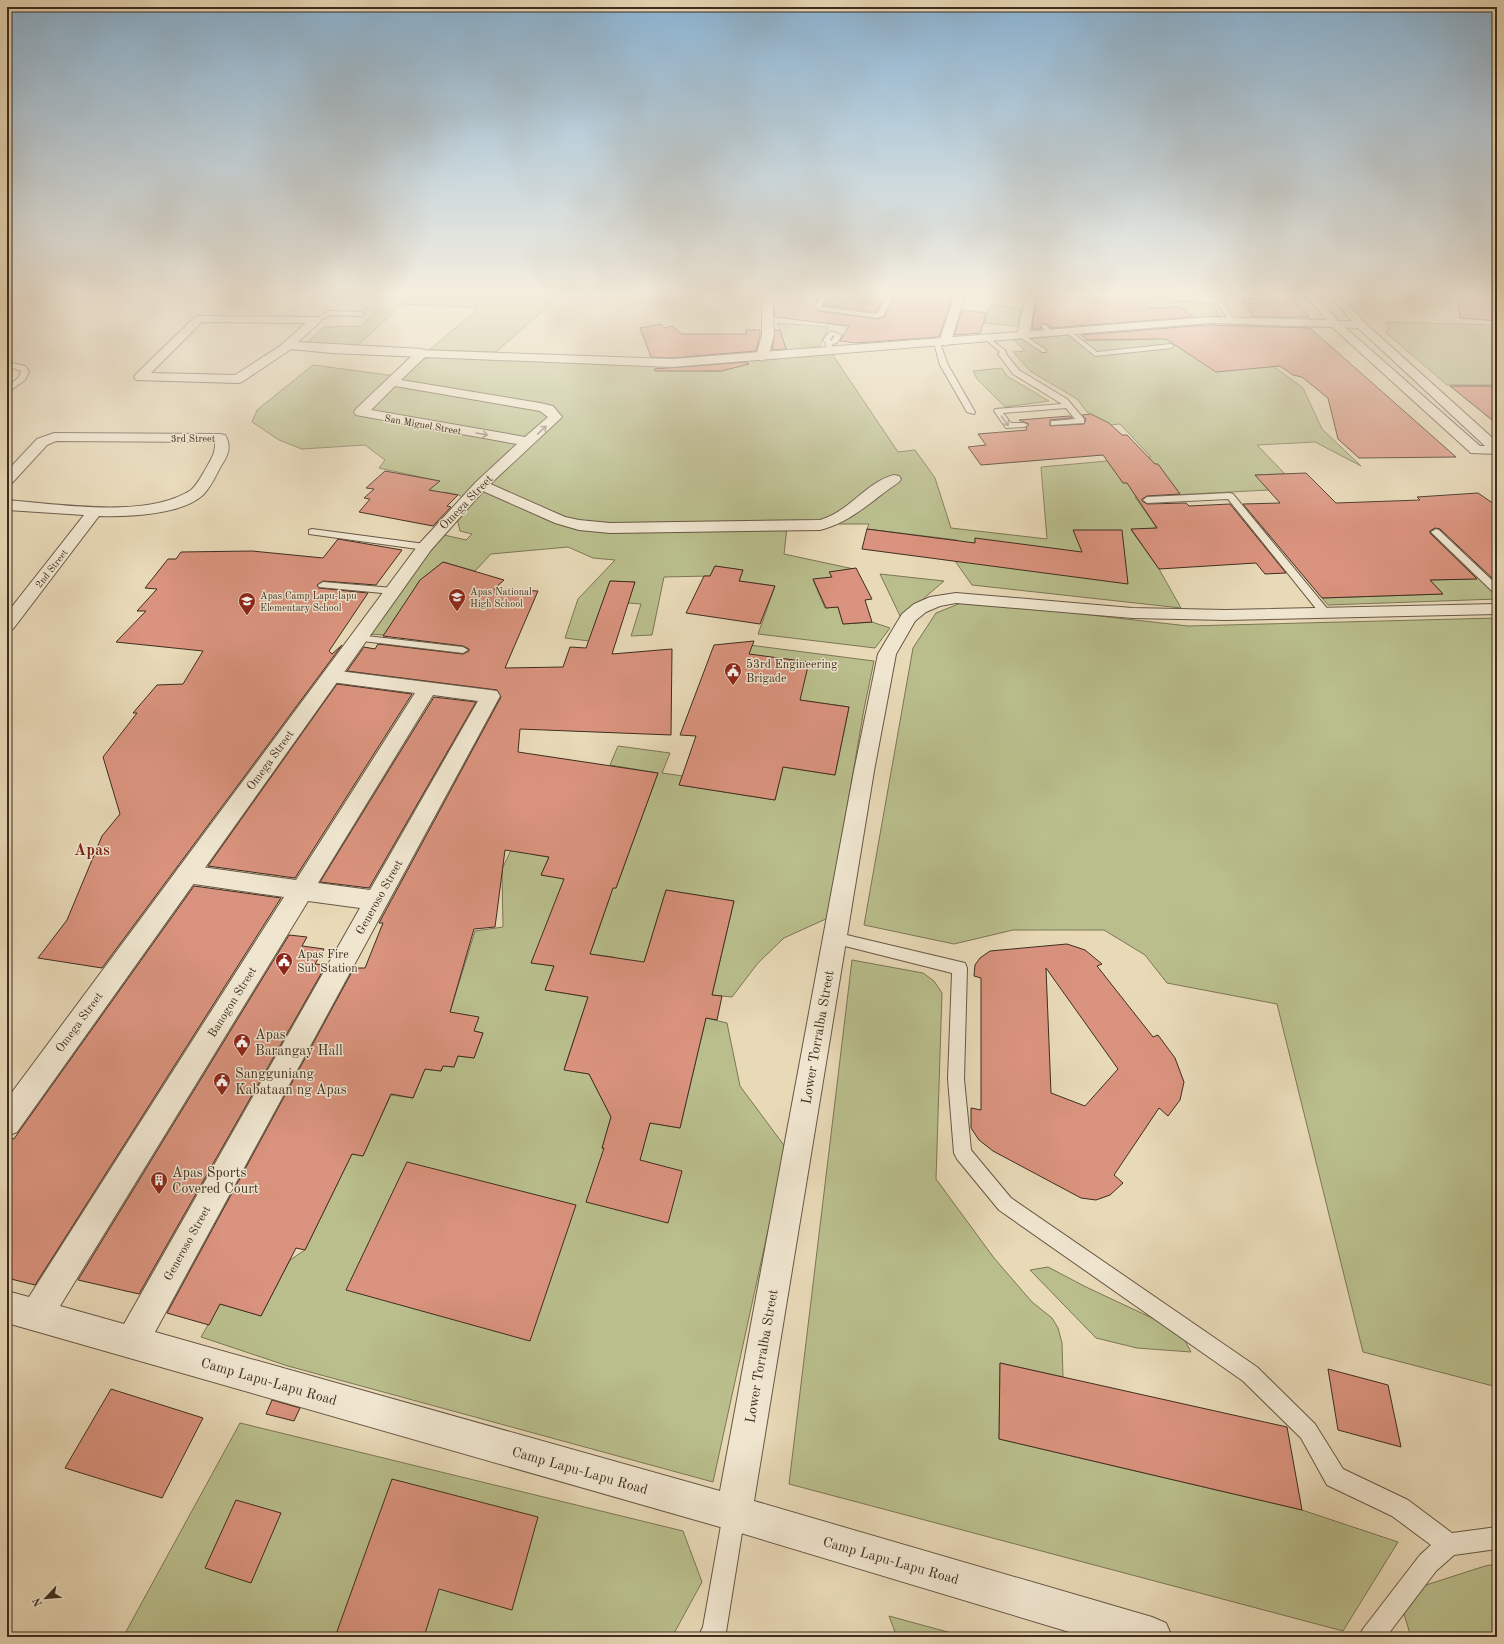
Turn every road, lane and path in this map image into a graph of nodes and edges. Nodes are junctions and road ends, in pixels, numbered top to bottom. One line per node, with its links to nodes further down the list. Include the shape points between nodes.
1 (25, 371): 12 (lane, via 22,378)
2 (146, 371): 3 (street, via 140,377 238,379)
3 (251, 371)
4 (404, 371): 10 (street, San Miguel Street)
5 (947, 371): 14 (lane)
6 (1015, 371): 13 (lane, via 1064,401)
7 (1387, 371): 9 (street)
8 (1411, 371): 11 (street)
9 (1398, 381): 11 (street); 17 (street)
10 (392, 382): 19 (street, Omega Street, one-way to 10, via 555,417 552,412 540,407); 19 (street, San Miguel Street, one-way to 19, via 361,412)
11 (1423, 382): 18 (street)
12 (7, 391)
13 (1067, 406): 15 (lane, via 1081,421); 16 (lane, one-way to 16, via 998,411 1009,426)
14 (971, 412)
15 (1054, 423)
16 (1024, 425)
17 (1453, 431): 18 (street); 20 (street, via 1476,450)
18 (1478, 431): 20 (street)
19 (529, 442): 23 (street, Omega Street)
20 (1497, 449)
21 (894, 479): 23 (street, via 846,515 820,525 610,528 579,525 560,520)
22 (7, 480): 26 (street, 3rd Street, via 42,442 54,437 220,438 223,443 221,458 197,493 180,502 154,509)
23 (481, 485): 29 (street, Omega Street)
24 (1147, 500): 34 (lane, via 1230,496)
25 (7, 505): 26 (street, 3rd Street)
26 (95, 511): 35 (street, 2nd Street)
27 (312, 532): 29 (lane)
28 (1436, 532): 31 (lane)
29 (425, 547): 32 (street, Omega Street)
30 (323, 585): 32 (lane)
31 (1497, 590)
32 (393, 591): 36 (street, Omega Street)
33 (1497, 609): 34 (street, Lower Torralba Street)
34 (1326, 614): 43 (street, Lower Torralba Street, via 1132,613 956,598 936,601 920,608 908,618 887,654)
35 (7, 624)
36 (358, 638): 37 (lane); 38 (street, Omega Street)
37 (463, 650)
38 (331, 676): 39 (street, Generoso Street); 40 (street, Omega Street)
39 (428, 688): 41 (street, Banogon Street); 42 (street, Generoso Street, via 490,696)
40 (187, 874): 41 (street); 44 (street, Omega Street)
41 (302, 890): 42 (street); 45 (street, Banogon Street)
42 (376, 901): 46 (street, Generoso Street)
43 (834, 938): 47 (street, Lower Torralba Street); 49 (lane, via 960,968 956,1079 963,1153 1005,1204 1250,1374 1308,1431 1335,1477 1400,1508)
44 (7, 1122)
45 (22, 1311): 46 (street, Camp Lapu-Lapu Road)
46 (132, 1342): 47 (street, Camp Lapu-Lapu Road)
47 (734, 1513): 50 (lane, via 714,1632); 51 (street, Camp Lapu-Lapu Road)
48 (1497, 1538): 49 (lane)
49 (1449, 1545): 52 (lane, via 1428,1563)
50 (710, 1637)
51 (1152, 1637)
52 (1371, 1637)

